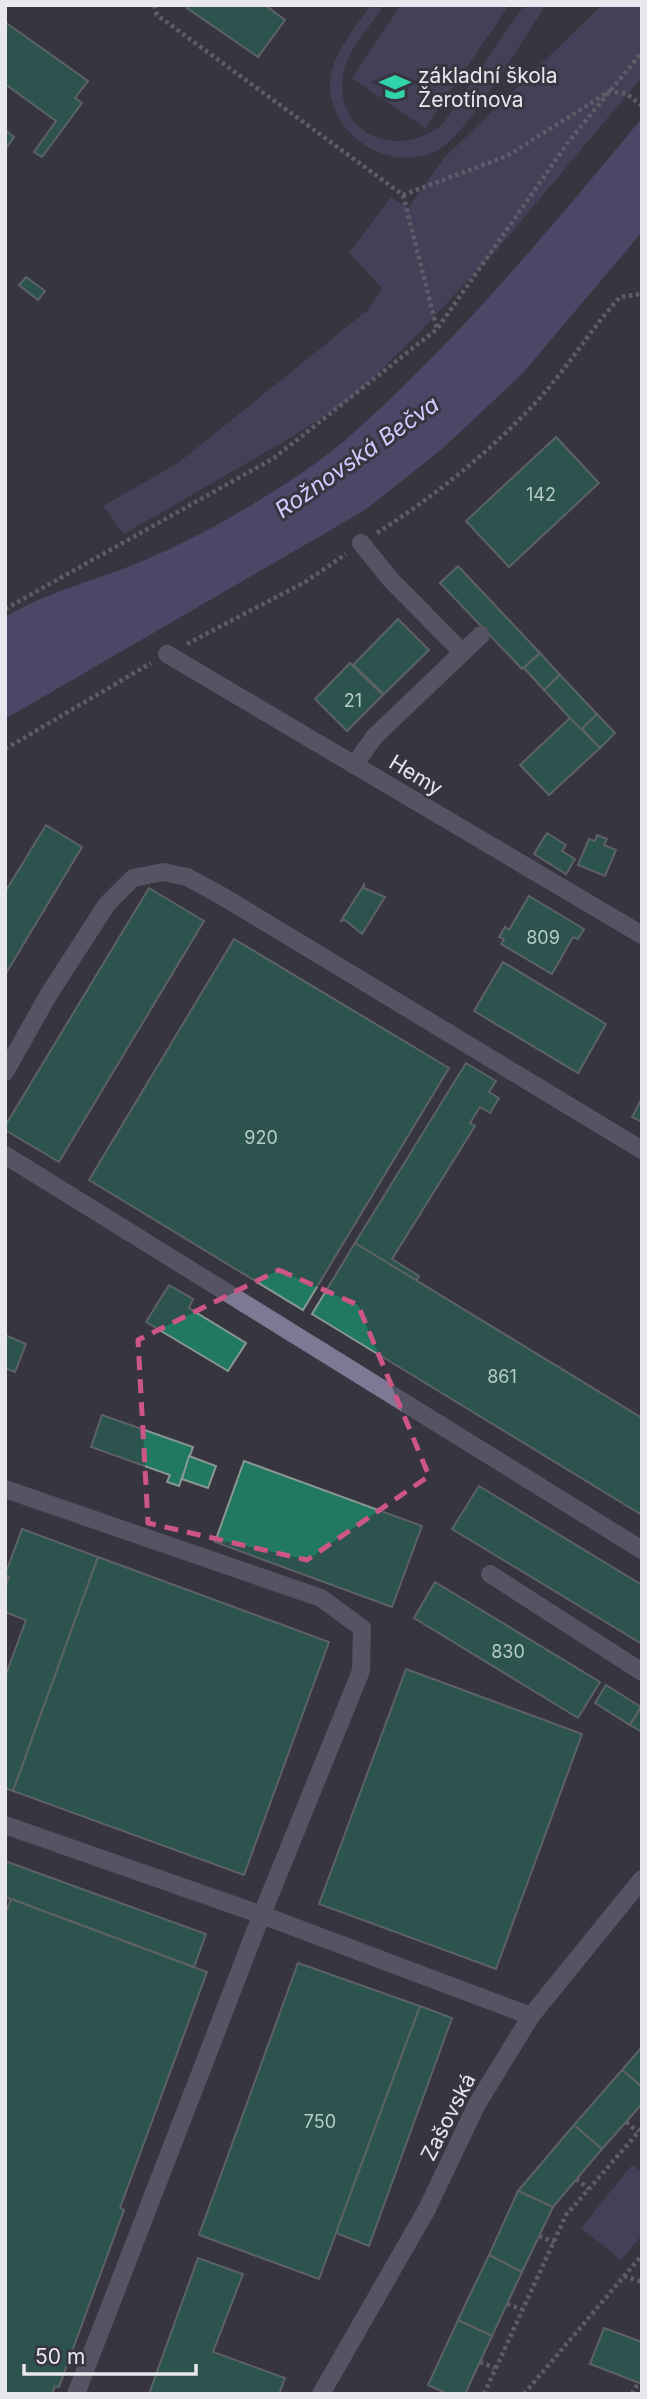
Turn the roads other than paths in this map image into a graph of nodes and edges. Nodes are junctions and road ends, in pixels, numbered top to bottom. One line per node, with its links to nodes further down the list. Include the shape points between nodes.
1 (361, 543): 3 (street)
2 (481, 635): 3 (street)
3 (462, 652): 5 (street, via 374,736)
4 (167, 654): 5 (street, Hemy)
5 (354, 765): 6 (street, Hemy)
6 (642, 935)
7 (5, 1072): 8 (street, via 48,994 107,904 133,878 163,872 187,877 222,896)
8 (642, 1150)
9 (5, 1155): 11 (street)
10 (5, 1489): 16 (street, via 321,1598 362,1628 361,1671)
11 (642, 1550)
12 (490, 1574): 13 (street)
13 (642, 1672)
14 (5, 1825): 16 (street)
15 (642, 1879): 17 (street, Zašovská)
16 (262, 1914): 17 (street); 18 (street)
17 (531, 2016): 19 (street, Zašovská, via 477,2104 427,2209)
18 (76, 2394)
19 (321, 2394)

